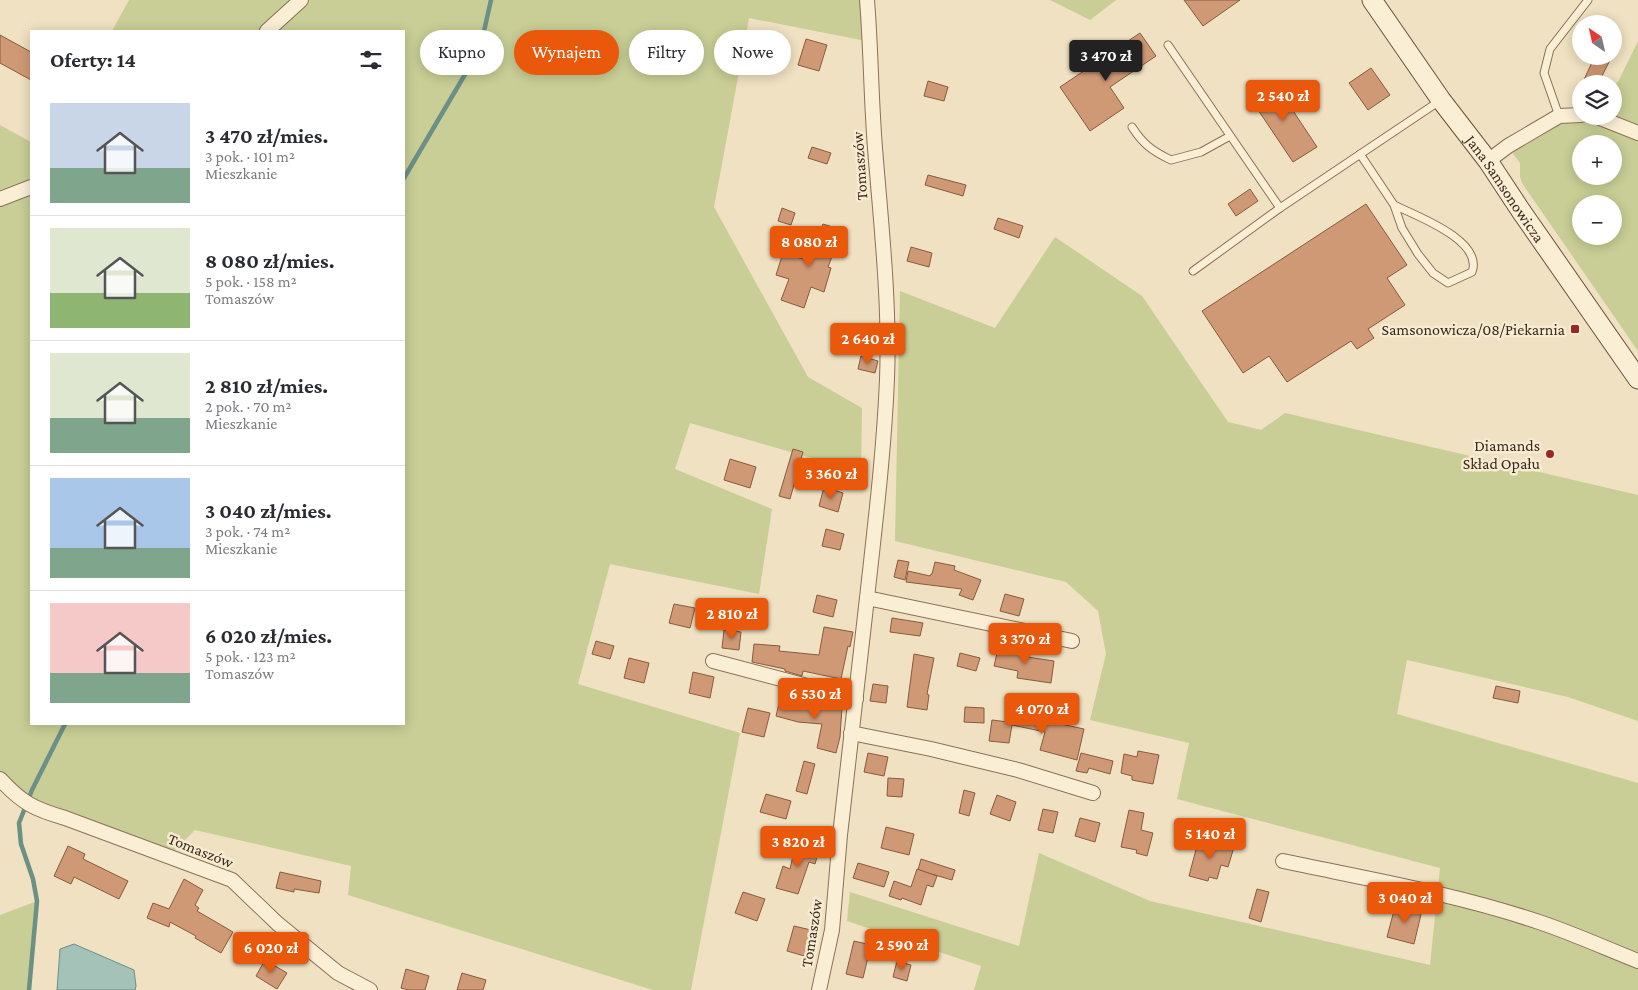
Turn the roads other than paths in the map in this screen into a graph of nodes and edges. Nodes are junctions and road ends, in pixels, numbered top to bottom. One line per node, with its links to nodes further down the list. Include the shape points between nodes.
1 (301, 0): 5 (street)
2 (866, 0): 22 (street, Tomaszów, via 887,305 887,378)
3 (1372, 0): 7 (main road, Jana Samsonowicza)
4 (1588, 0): 9 (lane, via 1550,49 1544,73)
5 (268, 30)
6 (1168, 45): 13 (lane)
7 (1441, 100): 14 (lane); 15 (main road, Jana Samsonowicza)
8 (1572, 115): 9 (street)
9 (1559, 116): 15 (street)
10 (1618, 125): 12 (street)
11 (1132, 127): 13 (lane, via 1154,152 1171,160 1201,152)
12 (1638, 133)
13 (1230, 136): 19 (lane)
14 (1360, 154): 18 (lane); 19 (lane)
15 (1488, 161): 21 (main road, Jana Samsonowicza)
16 (30, 187): 17 (street)
17 (0, 199)
18 (1394, 206): 18 (lane, via 1402,228 1418,254 1441,280 1448,283 1472,272 1471,254 1453,235)
19 (1280, 208): 20 (lane)
20 (1192, 271)
21 (1638, 379)
22 (867, 598): 23 (street); 25 (street, Tomaszów)
23 (1072, 642)
24 (713, 661): 25 (street)
25 (856, 699): 26 (street, Tomaszów)
26 (851, 732): 28 (street, via 1018,770); 32 (street, Tomaszów, via 832,930)
27 (0, 779): 31 (street, Tomaszów, via 22,801 40,810 232,880 278,924 338,973)
28 (1093, 793)
29 (1283, 861): 30 (street, via 1497,909 1541,922)
30 (1638, 961)
31 (370, 990)
32 (819, 990)

